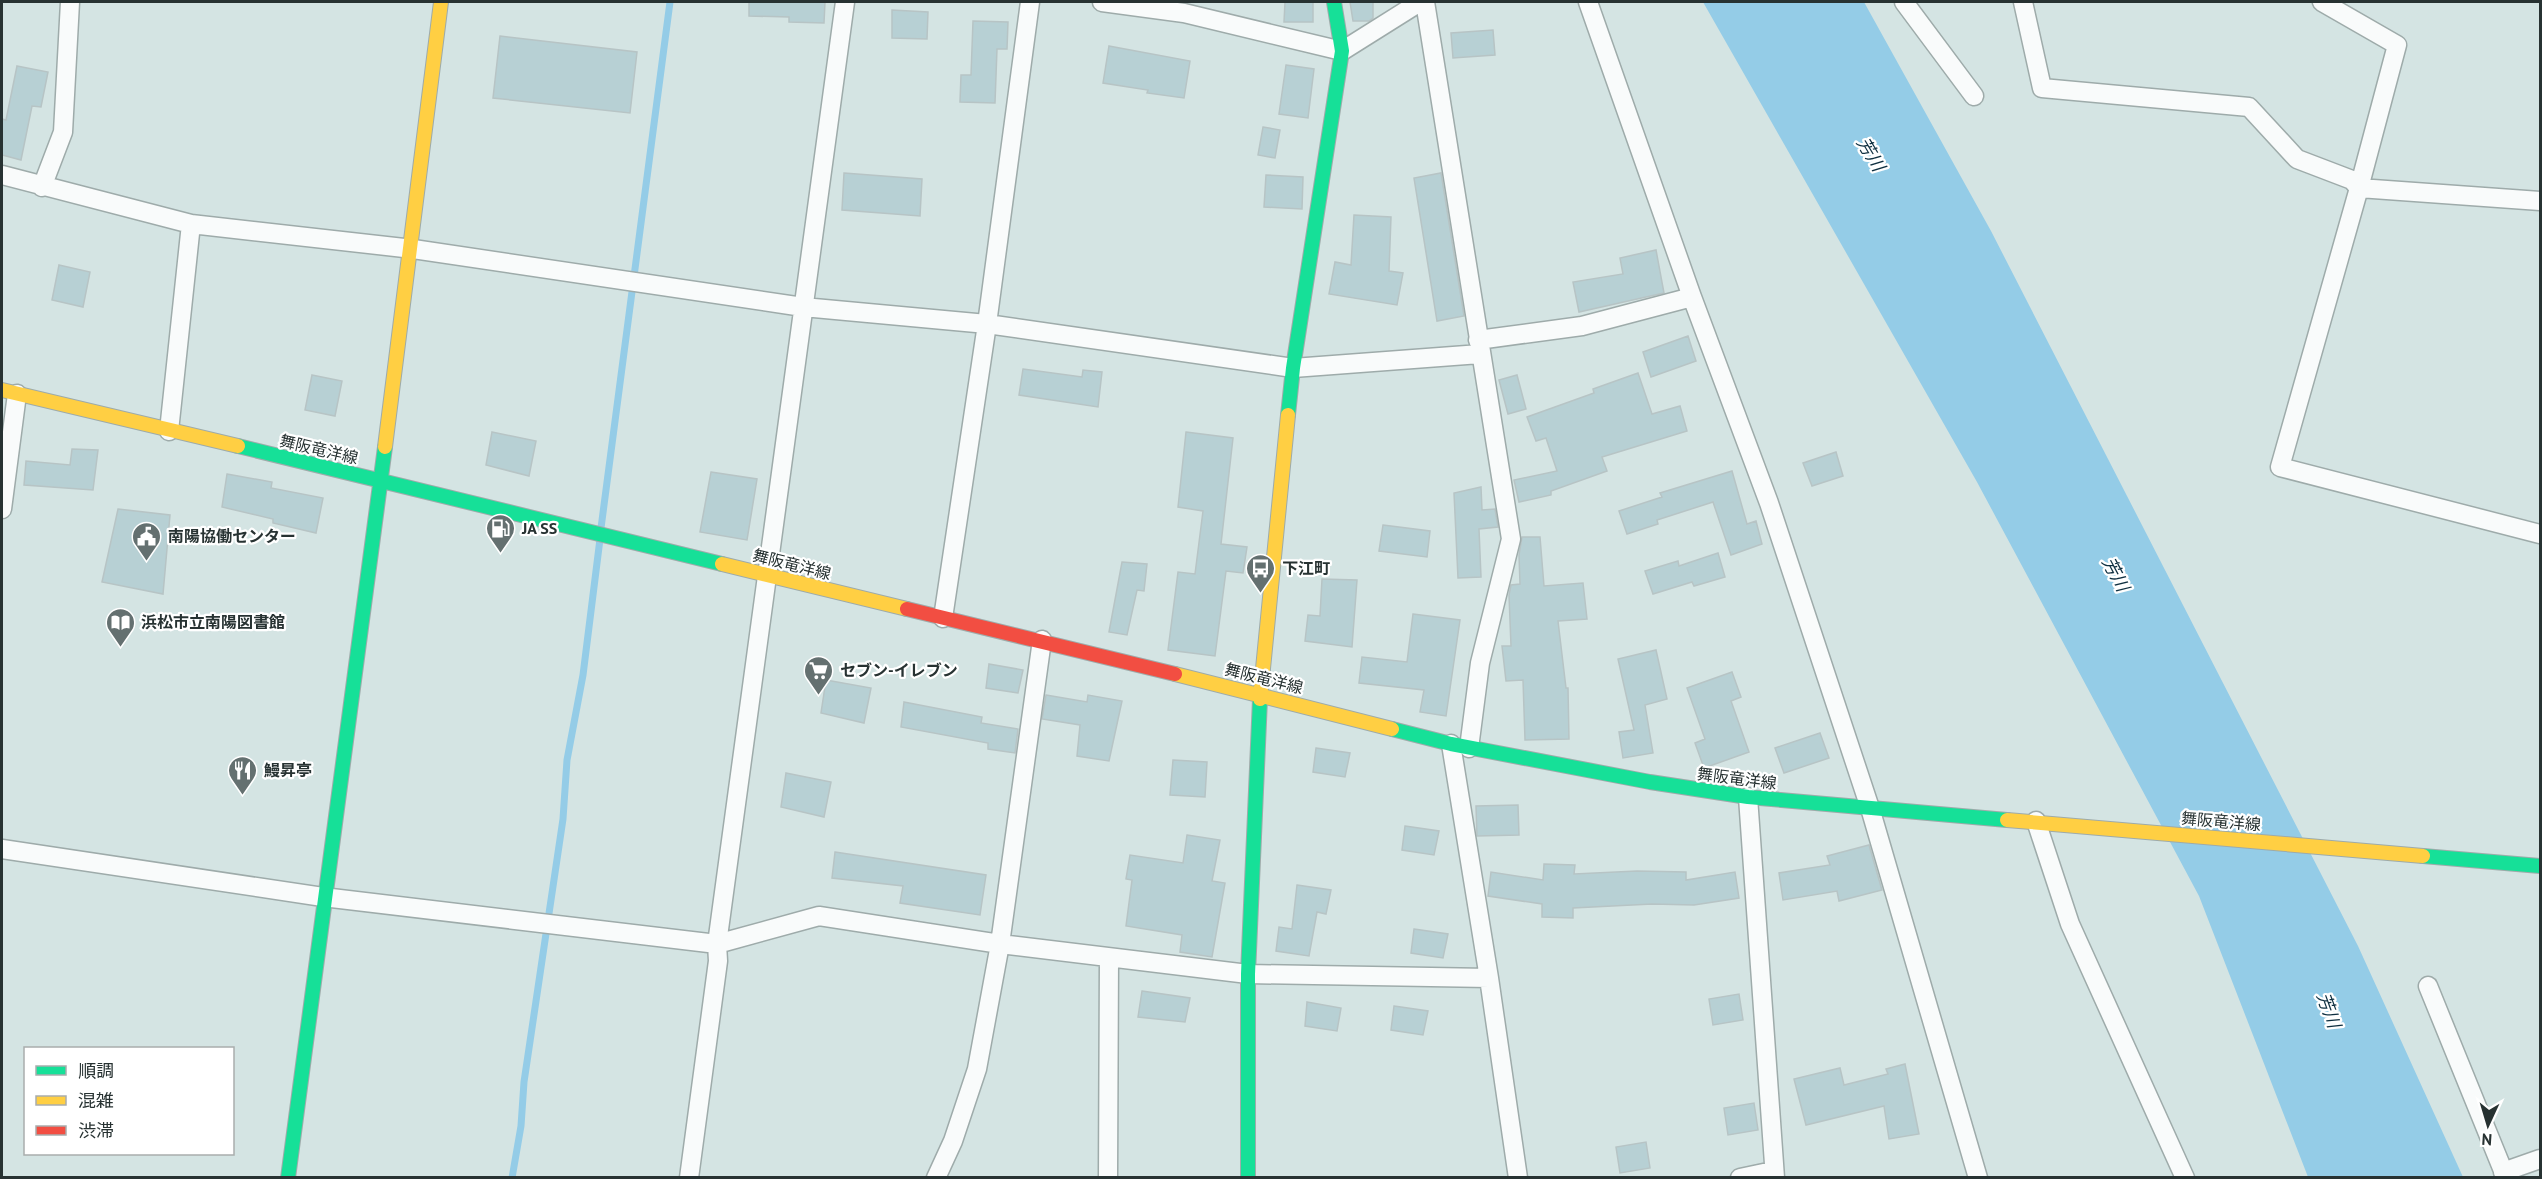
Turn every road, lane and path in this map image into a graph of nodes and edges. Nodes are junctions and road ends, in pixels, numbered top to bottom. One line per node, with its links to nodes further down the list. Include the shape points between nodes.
1 (70, 2): 16 (street, via 63,132)
2 (441, 2): 20 (main road)
3 (845, 2): 22 (street)
4 (1030, 2): 23 (street)
5 (1102, 2): 13 (street, via 1184,14)
6 (1334, 2): 13 (main road)
7 (1420, 2): 13 (street)
8 (1425, 2): 24 (street)
9 (1588, 2): 21 (street)
10 (1904, 2): 14 (street)
11 (2023, 2): 17 (street, via 2042,88 2249,107 2297,159 2352,180)
12 (2322, 2): 17 (street, via 2397,45)
13 (1342, 51): 25 (main road)
14 (1974, 96)
15 (2, 175): 16 (street)
16 (42, 186): 19 (street)
17 (2359, 188): 18 (street); 30 (street, via 2280,467)
18 (2541, 201)
19 (191, 224): 20 (street); 27 (street)
20 (413, 249): 22 (street); 28 (main road)
21 (1692, 297): 24 (street, via 1582,326); 37 (street, via 1769,503)
22 (803, 307): 23 (street); 31 (street)
23 (987, 324): 25 (street); 32 (street)
24 (1479, 347): 25 (street); 35 (street, via 1511,538)
25 (1293, 368): 34 (main road)
26 (9, 392): 27 (main road, 舞阪竜洋線); 29 (street)
27 (169, 430): 28 (main road, 舞阪竜洋線)
28 (381, 481): 31 (main road, 舞阪竜洋線); 41 (main road)
29 (2, 509)
30 (2541, 534)
31 (769, 576): 32 (main road, 舞阪竜洋線); 42 (street)
32 (944, 618): 33 (main road, 舞阪竜洋線)
33 (1042, 640): 34 (main road, 舞阪竜洋線); 43 (street)
34 (1260, 694): 35 (main road, 舞阪竜洋線); 45 (main road)
35 (1460, 746): 36 (main road, 舞阪竜洋線); 46 (street)
36 (1748, 797): 37 (main road, 舞阪竜洋線); 49 (street)
37 (1870, 808): 38 (main road, 舞阪竜洋線); 58 (street)
38 (2036, 821): 40 (main road, 舞阪竜洋線); 59 (street, via 2070,924)
39 (2, 849): 41 (street)
40 (2541, 866)
41 (323, 897): 42 (street); 51 (main road)
42 (717, 944): 43 (street, via 819,916); 52 (street, via 718,961)
43 (1000, 944): 44 (street); 53 (street, via 977,1069)
44 (1109, 958): 45 (street); 54 (street)
45 (1248, 974): 46 (street); 55 (main road)
46 (1489, 978): 56 (street)
47 (2428, 986): 50 (street)
48 (2541, 1159): 50 (street)
49 (1774, 1174): 57 (street)
50 (2504, 1175)
51 (288, 1178)
52 (689, 1178)
53 (936, 1178)
54 (1108, 1178)
55 (1248, 1178)
56 (1518, 1178)
57 (1740, 1178)
58 (1977, 1178)
59 (2185, 1178)

